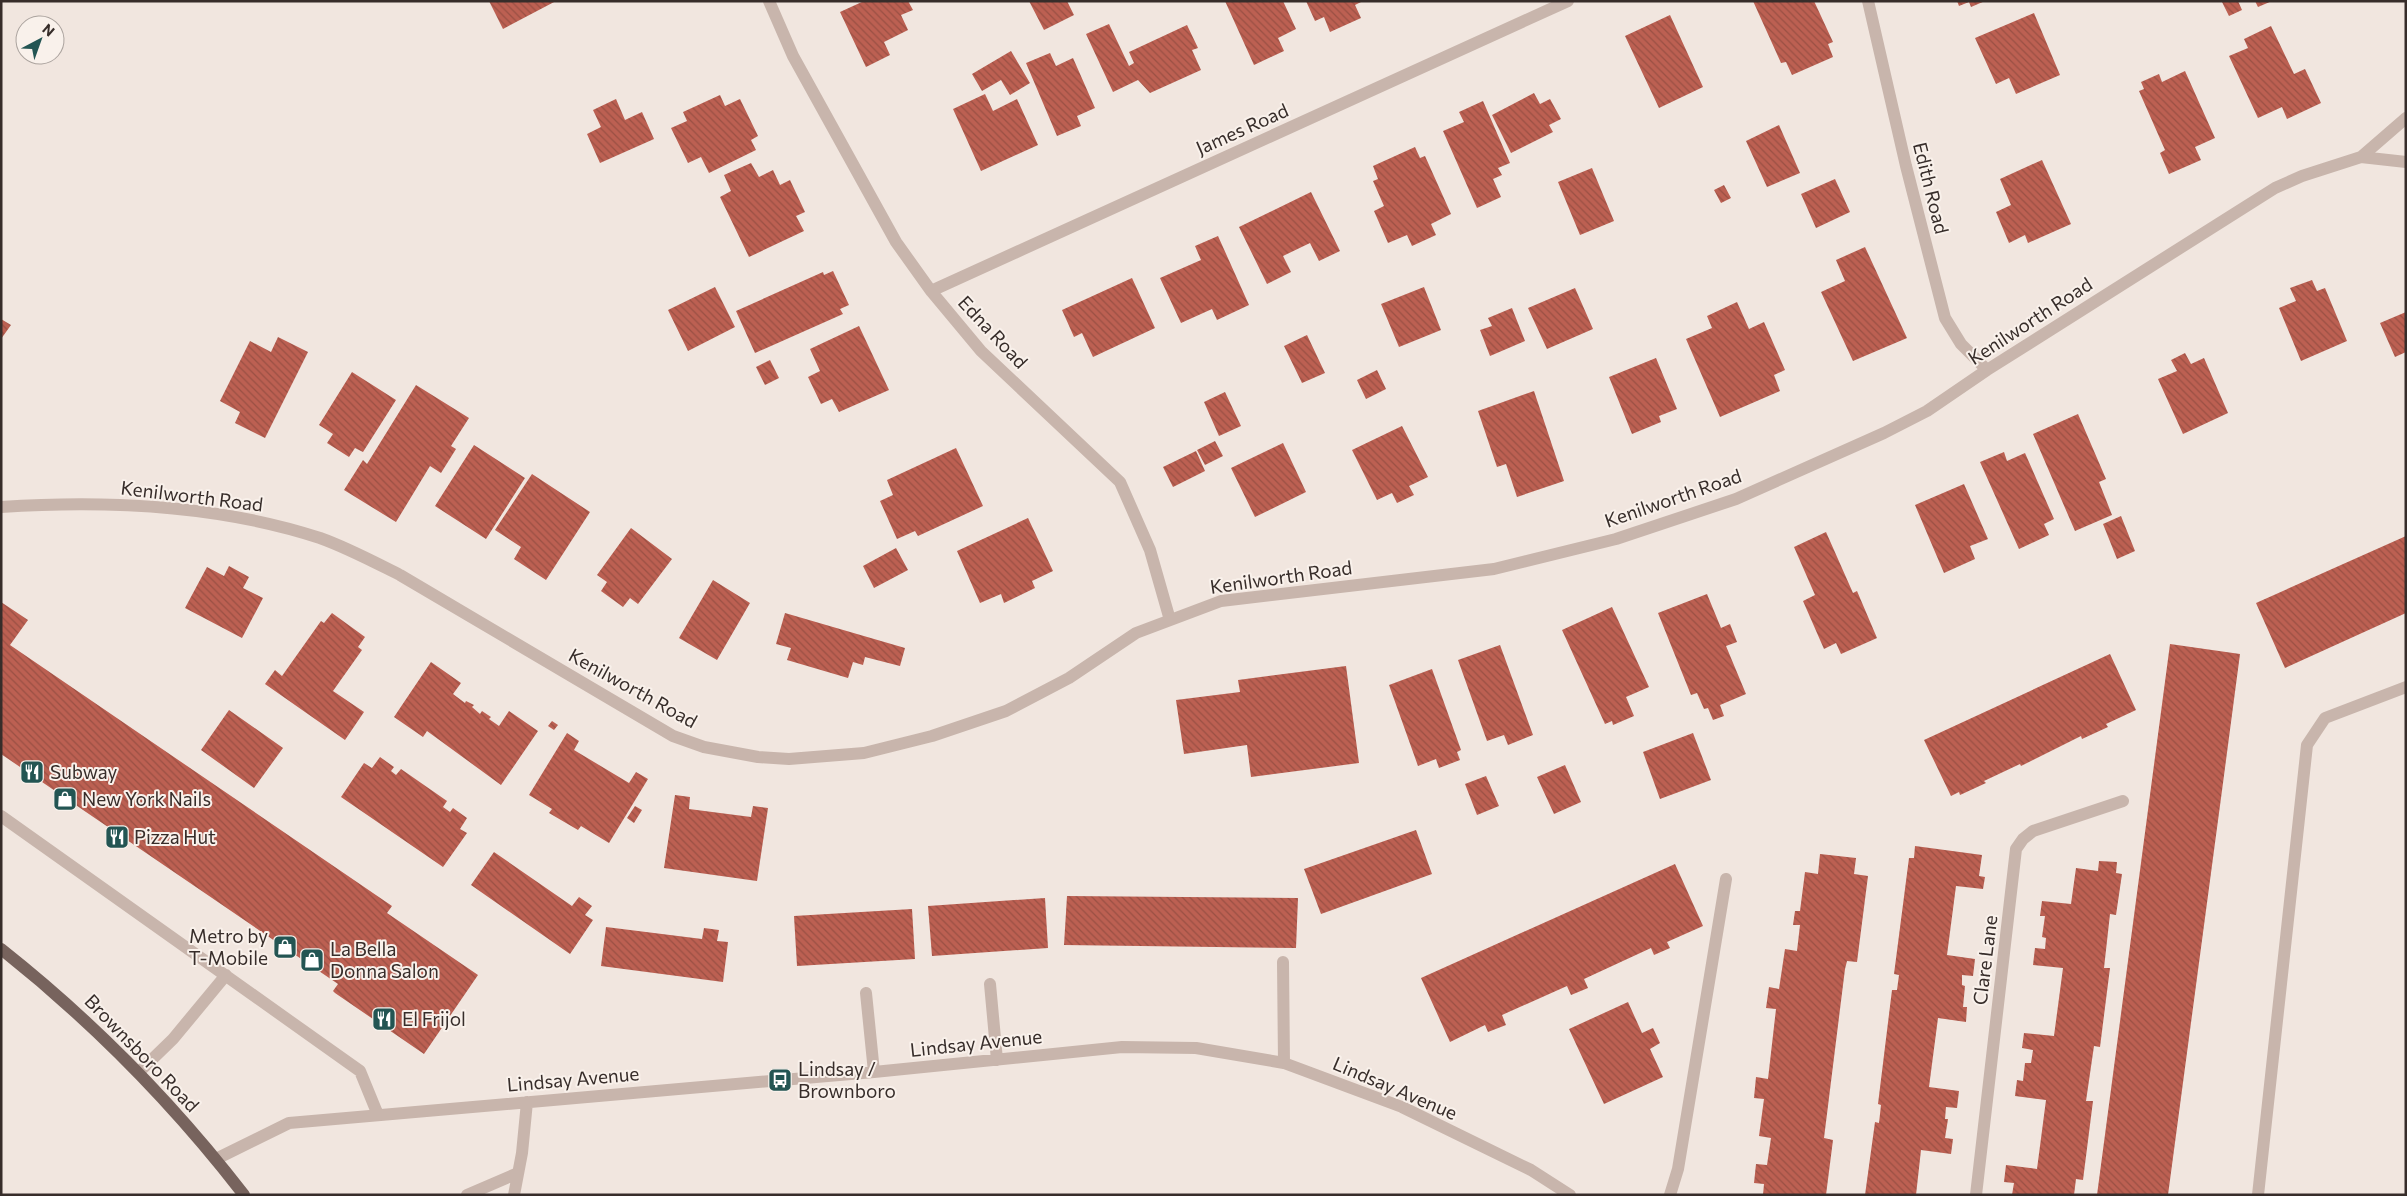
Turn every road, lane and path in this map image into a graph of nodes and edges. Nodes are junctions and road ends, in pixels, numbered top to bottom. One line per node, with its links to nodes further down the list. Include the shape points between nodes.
1 (769, 1): 7 (street, Edna Road, via 793,56 896,242)
2 (1568, 1): 7 (street, James Road)
3 (1868, 1): 8 (street, Edith Road, via 1945,318 1961,344)
4 (2406, 118): 5 (street)
5 (2361, 157): 6 (street, Kenilworth Road); 8 (street, Kenilworth Road, via 2275,188)
6 (2406, 162)
7 (931, 291): 10 (street, Edna Road, via 981,351 1120,482 1150,550)
8 (1986, 370): 10 (street, Kenilworth Road, via 1928,411 1884,433 1736,498 1616,539 1494,570 1222,601)
9 (5, 504): 10 (street, Kenilworth Road, via 74,503 180,510 252,520 321,538 400,575 673,736 704,747 758,757 789,759 864,753 932,736 1006,711 1069,678 1136,634)
10 (1170, 620)
11 (2406, 687): 34 (street, via 2325,718 2307,745)
12 (2123, 801): 33 (street, Clare Lane, via 2033,831 2016,849)
13 (1, 816): 17 (street)
14 (1726, 879): 32 (street, via 1678,1169)
15 (1, 949): 22 (main road, Brownsboro Road, via 49,987)
16 (1283, 962): 21 (street)
17 (226, 975): 22 (street, via 173,1039); 25 (street, via 360,1071)
18 (990, 984): 20 (street)
19 (866, 993): 23 (street)
20 (997, 1060): 21 (street, Lindsay Avenue, via 1122,1047 1196,1048); 23 (street, Lindsay Avenue)
21 (1284, 1063): 31 (street, Lindsay Avenue, via 1402,1107 1530,1170)
22 (139, 1072): 26 (main road, Brownsboro Road)
23 (874, 1072): 24 (street, Lindsay Avenue)
24 (527, 1102): 25 (street, Lindsay Avenue); 27 (street)
25 (378, 1115): 26 (street, Lindsay Avenue, via 289,1123)
26 (216, 1159): 28 (main road, Brownsboro Road)
27 (518, 1173): 29 (street); 30 (street)
28 (244, 1195)
29 (467, 1195)
30 (514, 1195)
31 (1570, 1195)
32 (1670, 1195)
33 (1976, 1195)
34 (2258, 1195)

